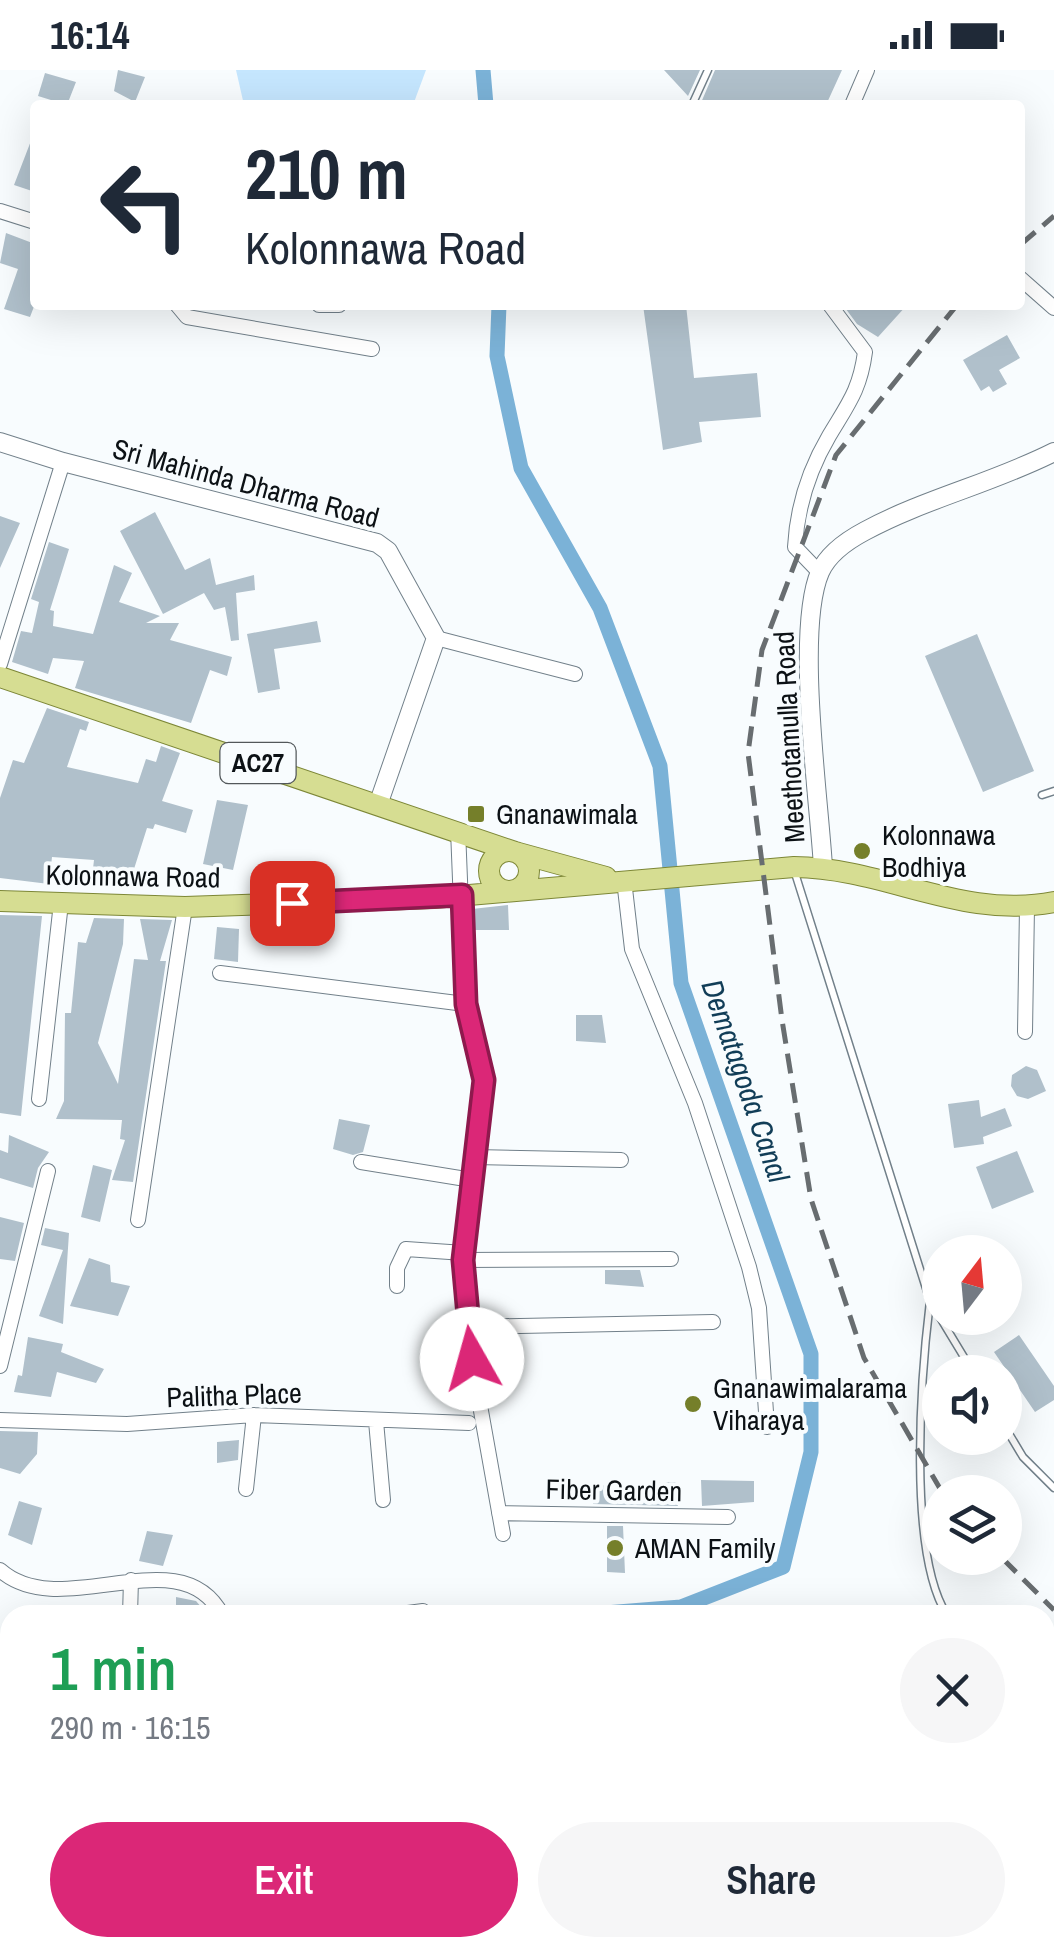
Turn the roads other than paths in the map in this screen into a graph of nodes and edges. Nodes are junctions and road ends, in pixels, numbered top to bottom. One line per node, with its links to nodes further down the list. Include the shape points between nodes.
1 (708, 70): 3 (lane)
2 (867, 70): 4 (street)
3 (694, 100)
4 (854, 100)
5 (0, 211): 6 (street)
6 (30, 220)
7 (1025, 282): 8 (street)
8 (1054, 308)
9 (181, 310): 11 (street, via 187,318)
10 (834, 310): 15 (street, via 864,352 860,386 826,440 796,512 794,548)
11 (372, 349)
12 (0, 442): 14 (street, Sri Mahinda Dharma Road)
13 (1054, 452): 15 (street, via 864,532 831,555)
14 (63, 462): 16 (street, Sri Mahinda Dharma Road, via 377,543 388,551); 17 (street)
15 (820, 572): 26 (street, Meethotamulla Road, via 810,615 810,659)
16 (436, 638): 18 (street); 22 (street)
17 (0, 664)
18 (575, 674)
19 (0, 677): 22 (main road, AC27)
20 (1054, 791): 21 (lane)
21 (1042, 795)
22 (378, 802): 23 (main road, AC27)
23 (458, 830): 24 (main road, AC27); 29 (street)
24 (516, 852): 27 (main road, AC27); 28 (main road, via 529,873); 28 (main road, via 496,855 488,872 494,884)
25 (794, 867): 26 (main road, Kolonnawa Road); 27 (main road, Kolonnawa Road); 47 (lane)
26 (823, 867): 34 (main road, Kolonnawa Road, via 971,906)
27 (622, 880): 28 (main road, Kolonnawa Road); 57 (street, via 632,950 694,1103 749,1267)
28 (512, 891): 29 (main road, Kolonnawa Road)
29 (462, 895): 33 (main road, Kolonnawa Road); 36 (street)
30 (0, 901): 31 (main road, Kolonnawa Road)
31 (61, 902): 33 (main road, Kolonnawa Road); 38 (street)
32 (1054, 902): 34 (main road, Kolonnawa Road)
33 (185, 907): 44 (street)
34 (1027, 907): 37 (street)
35 (220, 972): 36 (street)
36 (466, 1004): 39 (street, via 484,1080)
37 (1025, 1032)
38 (39, 1099)
39 (474, 1157): 40 (street); 43 (street)
40 (621, 1160)
41 (361, 1162): 43 (street)
42 (48, 1172): 52 (street)
43 (472, 1180): 45 (street)
44 (138, 1220)
45 (464, 1256): 46 (street); 48 (street, via 406,1250); 50 (street)
46 (670, 1260)
47 (922, 1275)
48 (397, 1286)
49 (712, 1322): 50 (street)
50 (466, 1327): 62 (street)
51 (926, 1335): 69 (lane, via 920,1382 925,1528)
52 (0, 1366)
53 (254, 1415): 54 (street, Palitha Place, via 127,1424); 55 (street, Palitha Place); 60 (street)
54 (0, 1420)
55 (376, 1421): 56 (street, Palitha Place); 61 (street)
56 (469, 1422)
57 (767, 1426)
58 (1022, 1455): 59 (lane)
59 (1054, 1488)
60 (246, 1490)
61 (383, 1500)
62 (499, 1513): 63 (street, Fiber Garden); 64 (street)
63 (728, 1517)
64 (503, 1534)
65 (1, 1574): 66 (street, via 34,1590)
66 (131, 1580): 67 (street); 68 (street, via 172,1580)
67 (130, 1605)
68 (217, 1605)
69 (943, 1605)

